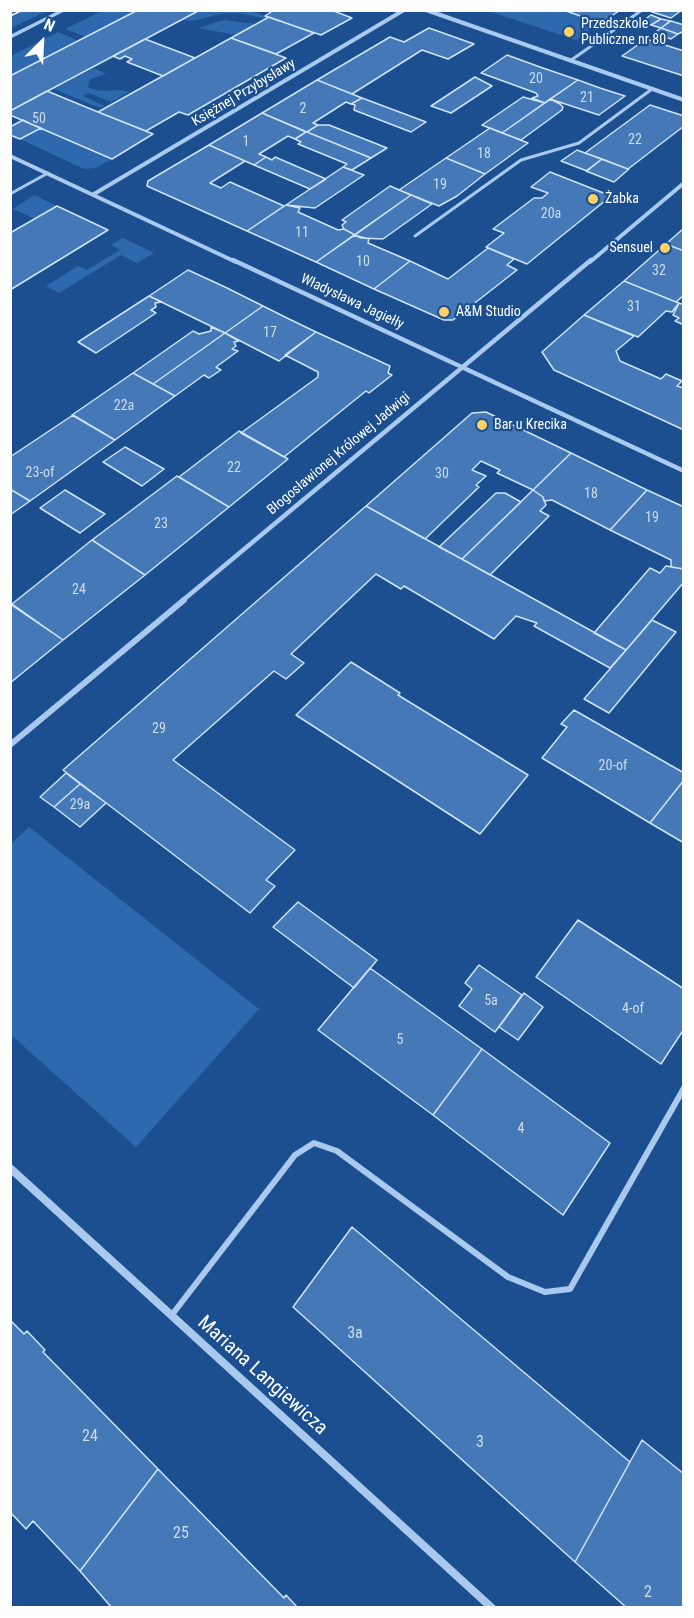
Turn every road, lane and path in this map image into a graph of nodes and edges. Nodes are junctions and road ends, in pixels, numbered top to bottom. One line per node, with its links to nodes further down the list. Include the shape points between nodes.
1 (65, 10): 5 (street)
2 (404, 10): 13 (street, Księżnej Przybysławy)
3 (426, 10): 6 (street)
4 (642, 10): 6 (lane)
5 (10, 37)
6 (570, 62): 7 (street)
7 (652, 89): 8 (street); 14 (lane, via 579,143 521,160)
8 (684, 100)
9 (10, 156): 10 (street, Władysława Jagiełły)
10 (48, 173): 12 (lane); 13 (street, Władysława Jagiełły)
11 (684, 183): 15 (street, Błogosławionej Królowej Jadwigi)
12 (10, 194)
13 (94, 195): 15 (street, Władysława Jagiełły)
14 (415, 236)
15 (463, 367): 16 (street, Władysława Jagiełły); 17 (street, Błogosławionej Królowej Jadwigi)
16 (684, 471)
17 (10, 745)
18 (684, 1088): 20 (lane, via 570,1289 545,1292 508,1277 337,1151 314,1143 295,1155)
19 (10, 1168): 20 (street, Mariana Langiewicza)
20 (171, 1316): 21 (street, Mariana Langiewicza)
21 (492, 1608)

